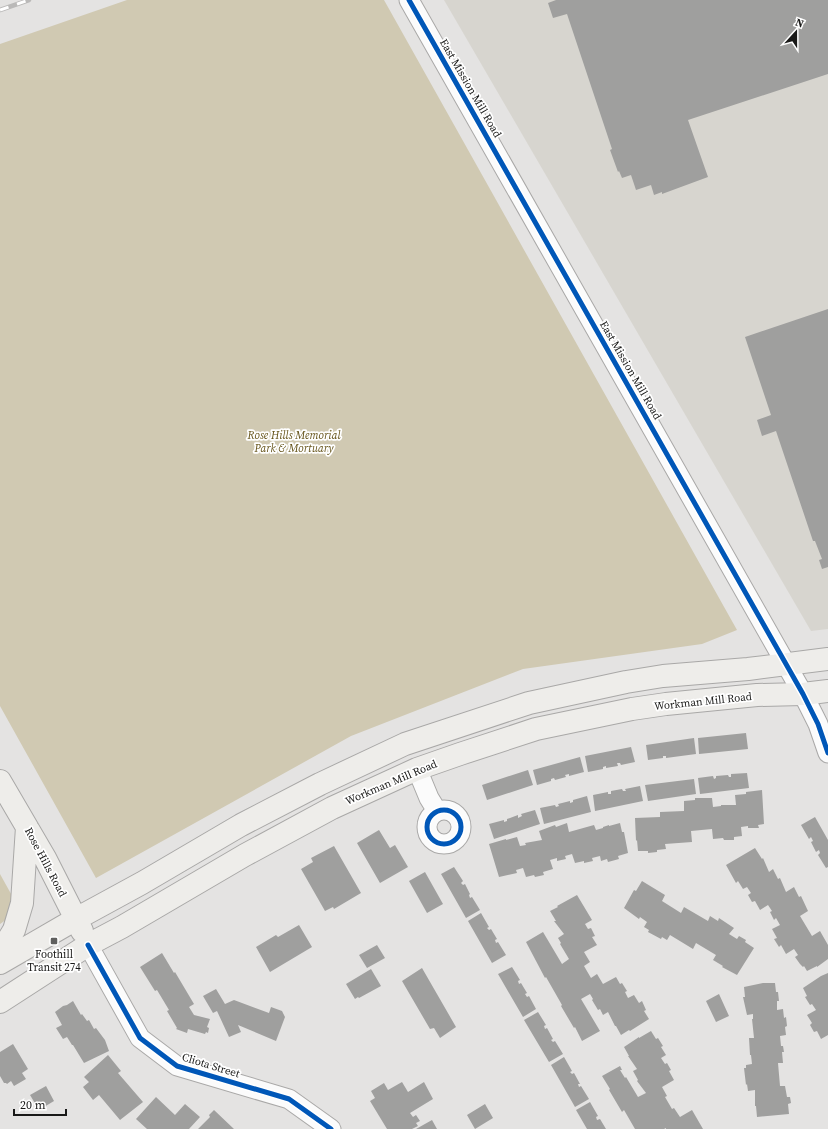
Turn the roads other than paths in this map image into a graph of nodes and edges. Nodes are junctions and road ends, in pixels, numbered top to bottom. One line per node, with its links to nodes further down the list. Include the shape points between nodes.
1 (409, 0): 3 (street, East Mission Mill Road)
2 (828, 659): 3 (main road)
3 (787, 664): 5 (street, East Mission Mill Road); 6 (main road, via 626,682 529,703)
4 (828, 691): 5 (main road, Workman Mill Road)
5 (803, 694): 7 (street, East Mission Mill Road, via 818,724); 8 (main road, Workman Mill Road, via 757,695 632,709 536,729)
6 (405, 744): 12 (main road, via 389,758 286,812 273,826); 13 (main road, via 231,830 142,884)
7 (828, 753)
8 (417, 769): 10 (street); 12 (main road, Workman Mill Road, via 332,808)
9 (0, 781): 11 (main road, Rose Hills Road)
10 (433, 805)
11 (27, 827): 13 (main road, Rose Hills Road); 15 (main road, via 22,903 14,930)
12 (273, 840): 14 (main road, Workman Mill Road)
13 (76, 919): 14 (main road, Rose Hills Road); 16 (main road)
14 (88, 945): 17 (main road, Workman Mill Road); 18 (street, Cliota Street, via 140,1038 177,1066 289,1099)
15 (0, 953)
16 (0, 963)
17 (0, 1002)
18 (331, 1129)

